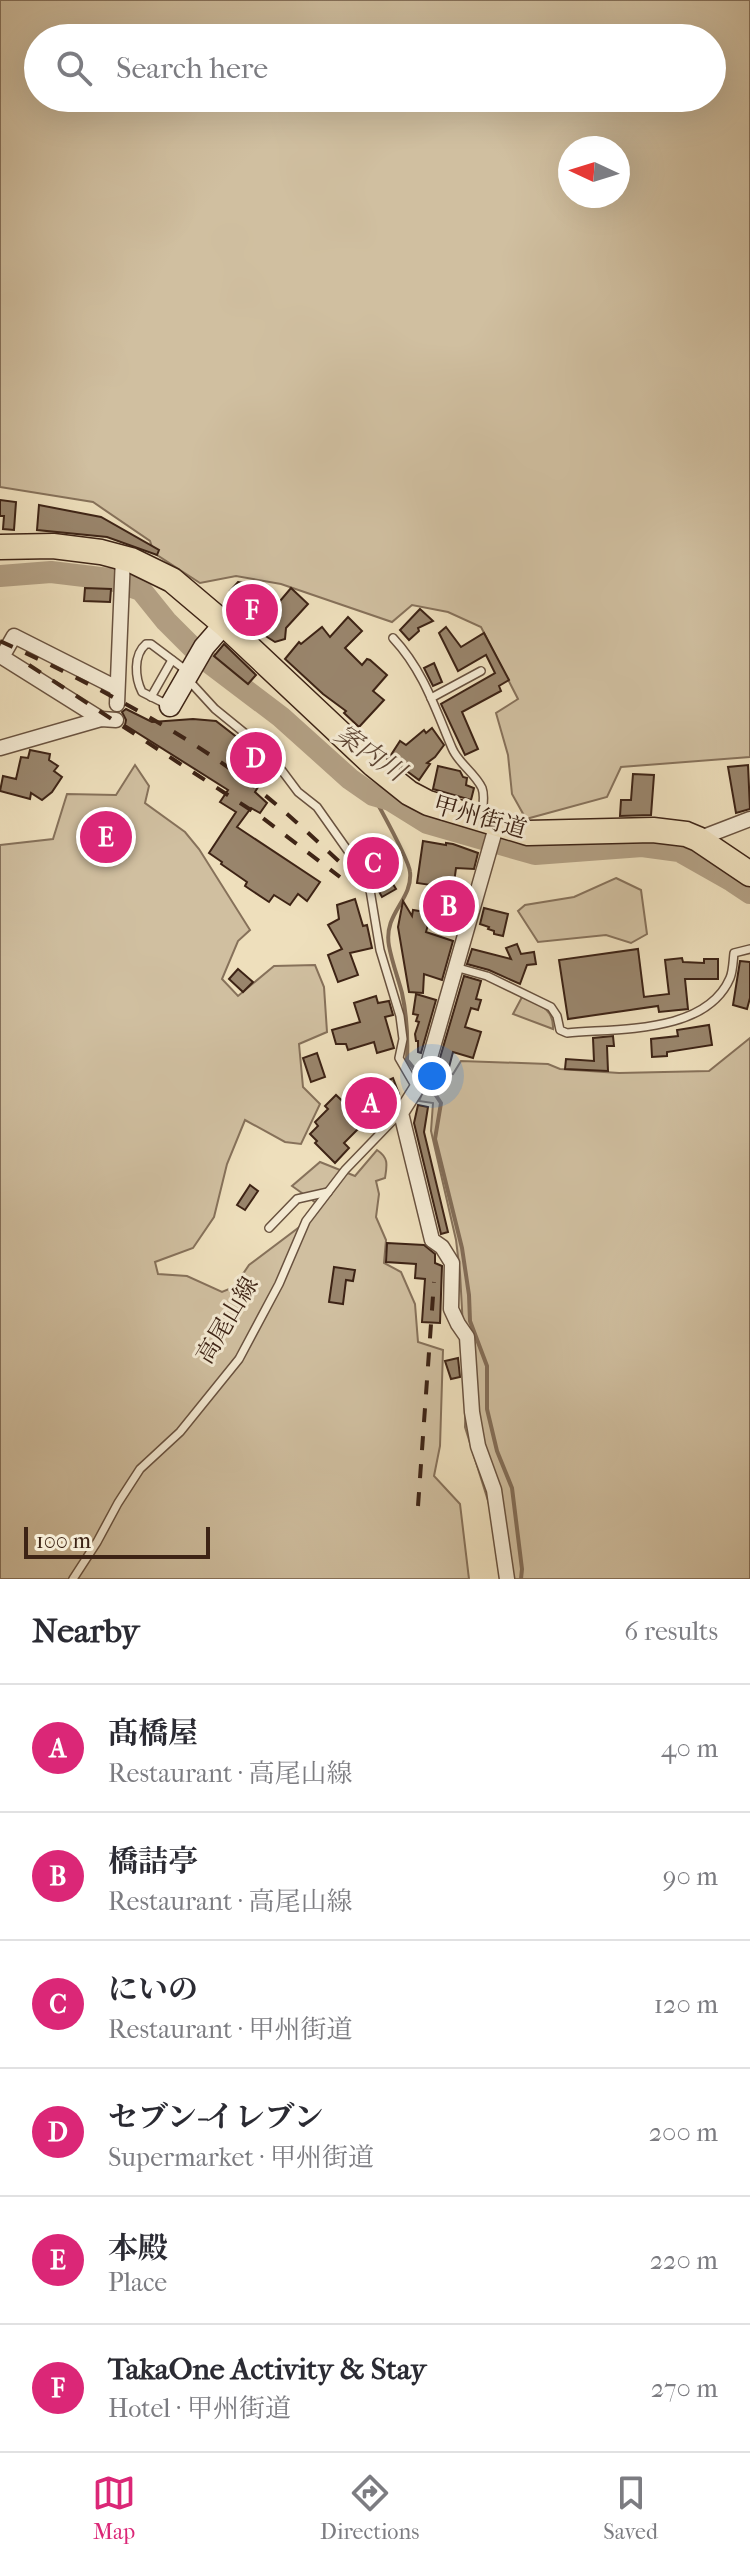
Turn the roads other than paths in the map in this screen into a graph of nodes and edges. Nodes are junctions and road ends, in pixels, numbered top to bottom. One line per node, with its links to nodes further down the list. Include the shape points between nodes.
1 (0, 547): 2 (highway, 甲州街道, via 53,546)
2 (122, 563): 3 (highway, 甲州街道, via 172,580); 8 (street)
3 (224, 624): 6 (street); 14 (highway, 甲州街道, via 409,793)
4 (393, 638): 9 (lane, via 411,657)
5 (1, 658): 8 (street, via 14,636); 12 (street, via 109,719)
6 (186, 671): 10 (street); 10 (lane, via 151,644 138,652 139,686); 19 (lane, via 215,709 268,752 353,858 370,890 380,950 400,1016 399,1058)
7 (481, 671): 9 (lane)
8 (117, 688): 11 (street)
9 (431, 698): 14 (lane, via 453,751 482,789)
10 (160, 701)
11 (117, 704)
12 (0, 748)
13 (750, 819): 15 (street)
14 (491, 828): 15 (highway, 甲州街道, via 528,833 653,830); 18 (street, 高尾山線)
15 (698, 839): 16 (highway, 甲州街道)
16 (750, 874)
17 (750, 949): 18 (lane, via 734,953 731,976 719,997 688,1019 567,1033 560,1030 551,1007)
18 (455, 967): 19 (street, 高尾山線)
19 (421, 1084): 20 (street, 高尾山線)
20 (401, 1113): 21 (lane, 高尾山線); 24 (street, via 432,1240 452,1263 451,1309 467,1337 472,1412 494,1490)
21 (328, 1192): 22 (lane, via 297,1199); 23 (lane, 高尾山線, via 306,1221 239,1359 180,1432 140,1469)
22 (269, 1228)
23 (73, 1579)
24 (507, 1579)

